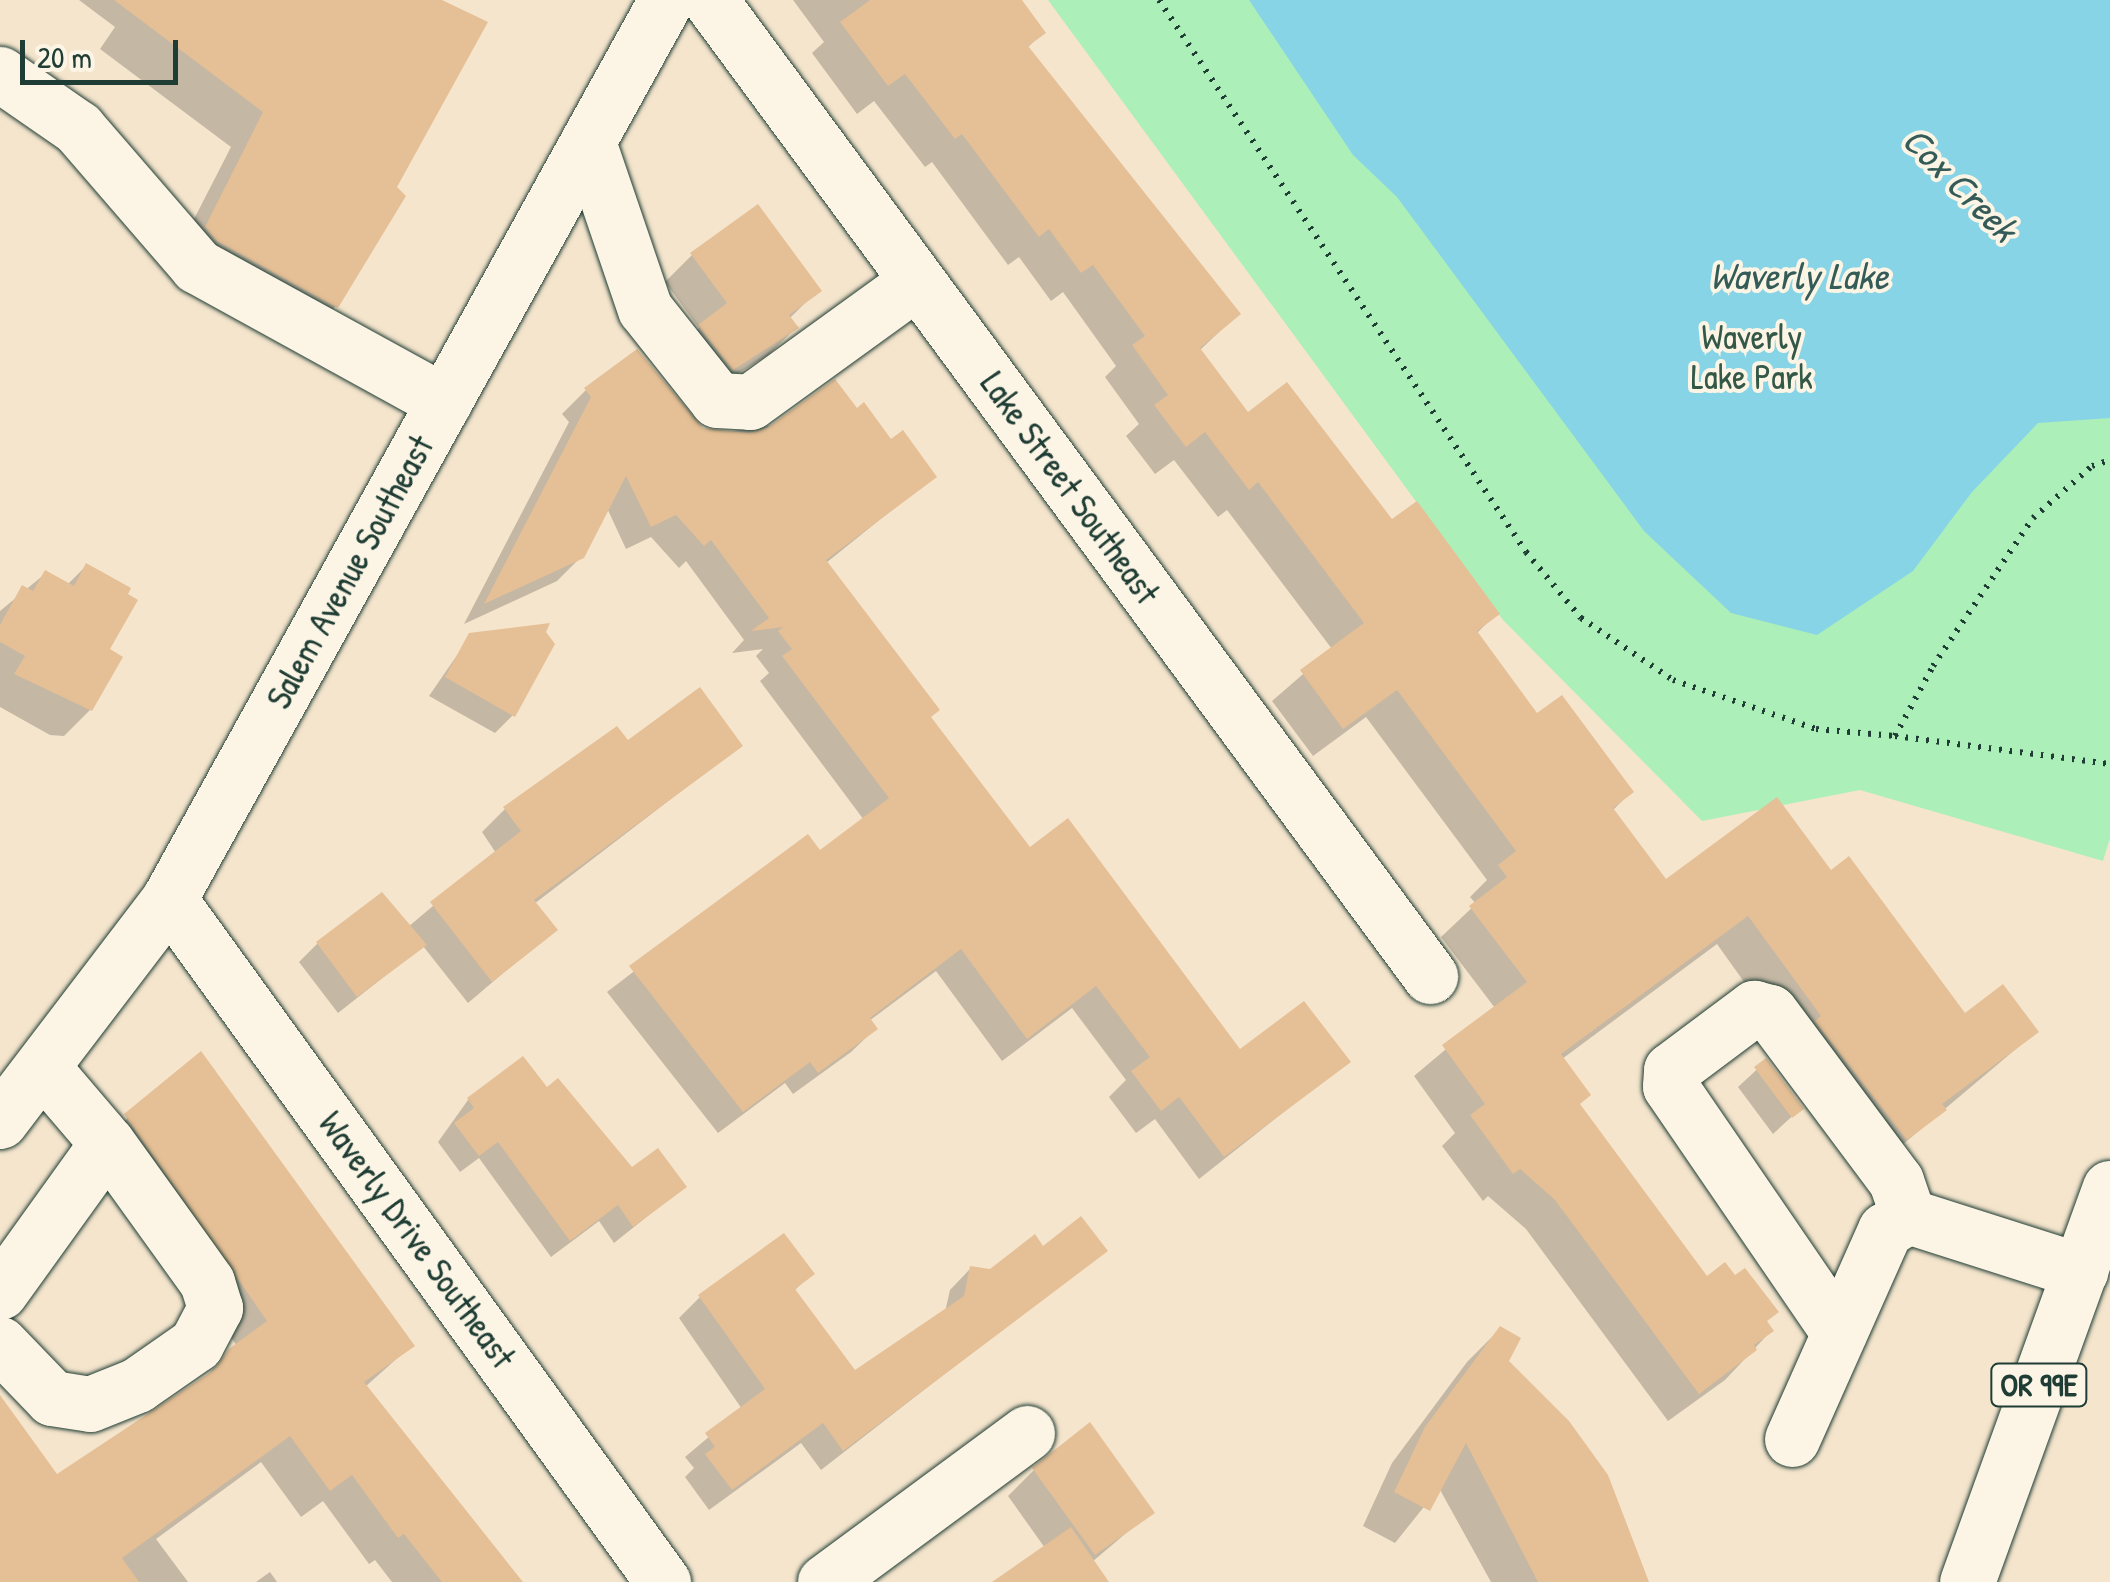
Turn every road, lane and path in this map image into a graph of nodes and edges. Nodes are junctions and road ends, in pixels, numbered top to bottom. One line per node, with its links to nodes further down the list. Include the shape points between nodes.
1 (666, 0): 5 (main road, Salem Avenue Southeast)
2 (710, 0): 6 (main road, Lake Street Southeast)
3 (1159, 0): 9 (path, via 1526,552 1581,618 1672,680 1816,729)
4 (0, 74): 7 (main road, via 78,128 197,266)
5 (588, 142): 6 (main road, via 646,309 717,400 750,402); 7 (main road, Salem Avenue Southeast)
6 (917, 281): 12 (main road, Lake Street Southeast)
7 (444, 402): 11 (main road, Salem Avenue Southeast)
8 (2110, 460): 9 (path, via 2092,466 2032,518 1932,666)
9 (1895, 736): 10 (path)
10 (2110, 764)
11 (169, 899): 13 (main road, Salem Avenue Southeast); 24 (main road, Waverly Drive Southeast)
12 (1430, 976)
13 (43, 1068): 14 (main road, Salem Avenue Southeast); 15 (main road)
14 (0, 1122)
15 (107, 1143): 19 (main road); 21 (main road, via 207,1282 215,1308 209,1320 196,1344 136,1385 90,1404 52,1398)
16 (2110, 1188): 18 (main road, OR 99E)
17 (1908, 1216): 18 (main road); 20 (main road, via 1885,1230); 20 (main road, via 1896,1181 1770,1012 1754,1008 1672,1070 1670,1086)
18 (2092, 1261): 26 (main road, OR 99E)
19 (0, 1292)
20 (1840, 1334): 23 (main road)
21 (0, 1344)
22 (1027, 1434): 25 (main road)
23 (1792, 1438)
24 (663, 1582)
25 (825, 1582)
26 (1968, 1582)

